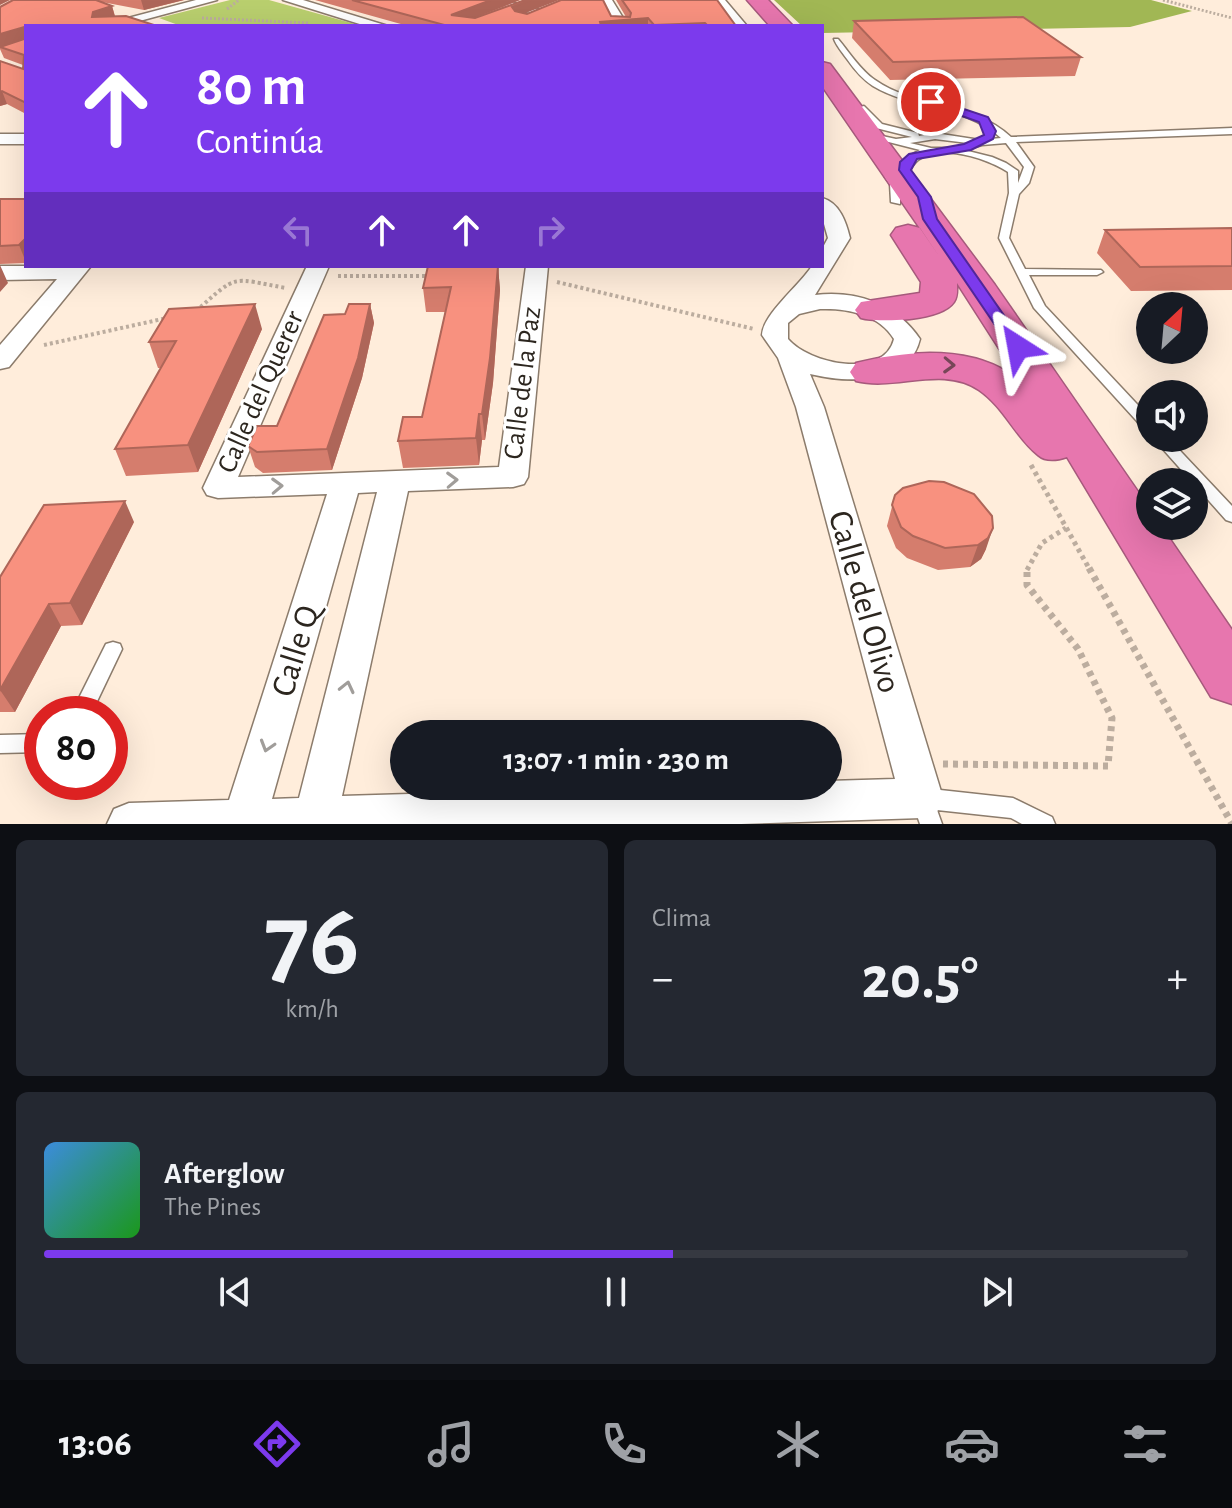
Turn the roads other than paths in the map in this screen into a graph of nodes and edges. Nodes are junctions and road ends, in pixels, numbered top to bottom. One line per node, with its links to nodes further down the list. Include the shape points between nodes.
1 (211, 0): 11 (street)
2 (289, 0): 14 (street)
3 (483, 0): 9 (street)
4 (606, 0): 15 (street)
5 (718, 0): 16 (street)
6 (756, 0): 17 (highway); 18 (highway)
7 (546, 7): 9 (street)
8 (111, 9): 11 (street)
9 (516, 15): 10 (street)
10 (489, 17)
11 (139, 18): 12 (street); 13 (street)
12 (114, 24)
13 (158, 24)
14 (374, 24)
15 (620, 24)
16 (738, 24)
17 (772, 24)
18 (780, 24)
19 (836, 40): 21 (lane, via 875,85)
20 (827, 86): 25 (lane, via 855,101 879,126); 28 (highway); 34 (highway); 44 (highway, via 847,141 939,282 938,298 922,306)
21 (931, 102): 22 (lane); 23 (lane, via 961,117)
22 (984, 120): 26 (lane); 27 (lane, via 990,131)
23 (961, 128): 25 (lane); 27 (lane)
24 (1232, 131): 26 (lane)
25 (935, 136): 27 (lane); 28 (lane)
26 (1010, 140): 27 (lane); 31 (lane)
27 (982, 142): 29 (lane); 30 (lane, via 975,147); 31 (lane)
28 (883, 144): 29 (lane); 34 (highway)
29 (947, 150): 30 (lane); 34 (lane, via 906,162 905,170 924,197)
30 (980, 155): 32 (lane, via 1013,171)
31 (1024, 158): 32 (lane, via 1029,167)
32 (1014, 193): 39 (lane, via 1004,238)
33 (824, 206): 35 (street, via 835,219 839,238)
34 (913, 210): 54 (highway); 57 (highway, via 1070,423)
35 (824, 265)
36 (537, 268): 52 (street, Calle de la Paz, one-way to 36, via 513,477)
37 (823, 268): 43 (street)
38 (78, 269): 41 (street); 46 (street)
39 (1021, 272): 40 (lane); 50 (lane, via 1040,308)
40 (1097, 272)
41 (0, 273)
42 (312, 278): 53 (street, Calle del Querer, one-way to 53, via 218,488)
43 (816, 280): 44 (street, via 825,293); 45 (street)
44 (859, 306): 45 (street, via 824,301); 48 (street, via 896,324 907,347 889,366)
45 (789, 309): 47 (street, Calle del Olivo, via 774,328 776,340)
46 (6, 354)
47 (790, 355): 48 (street, via 820,369); 49 (street, Calle del Olivo)
48 (854, 372): 49 (street, via 818,389); 54 (highway, one-way to 54, via 960,365 993,378)
49 (810, 407): 61 (street, Calle del Olivo)
50 (1136, 412)
51 (1173, 452): 55 (lane)
52 (395, 482): 53 (street, Calle de la Paz); 62 (street, Calle Q, one-way to 52)
53 (346, 483): 63 (street, Calle Q, one-way to 63)
54 (1100, 500): 57 (highway)
55 (1232, 516)
56 (113, 649): 58 (lane)
57 (1232, 682)
58 (90, 696)
59 (24, 743): 60 (lane)
60 (0, 744)
61 (921, 795): 62 (street); 65 (lane, via 1013,808)
62 (316, 817): 63 (street)
63 (245, 819): 64 (street)
64 (129, 824)
65 (1044, 824)

